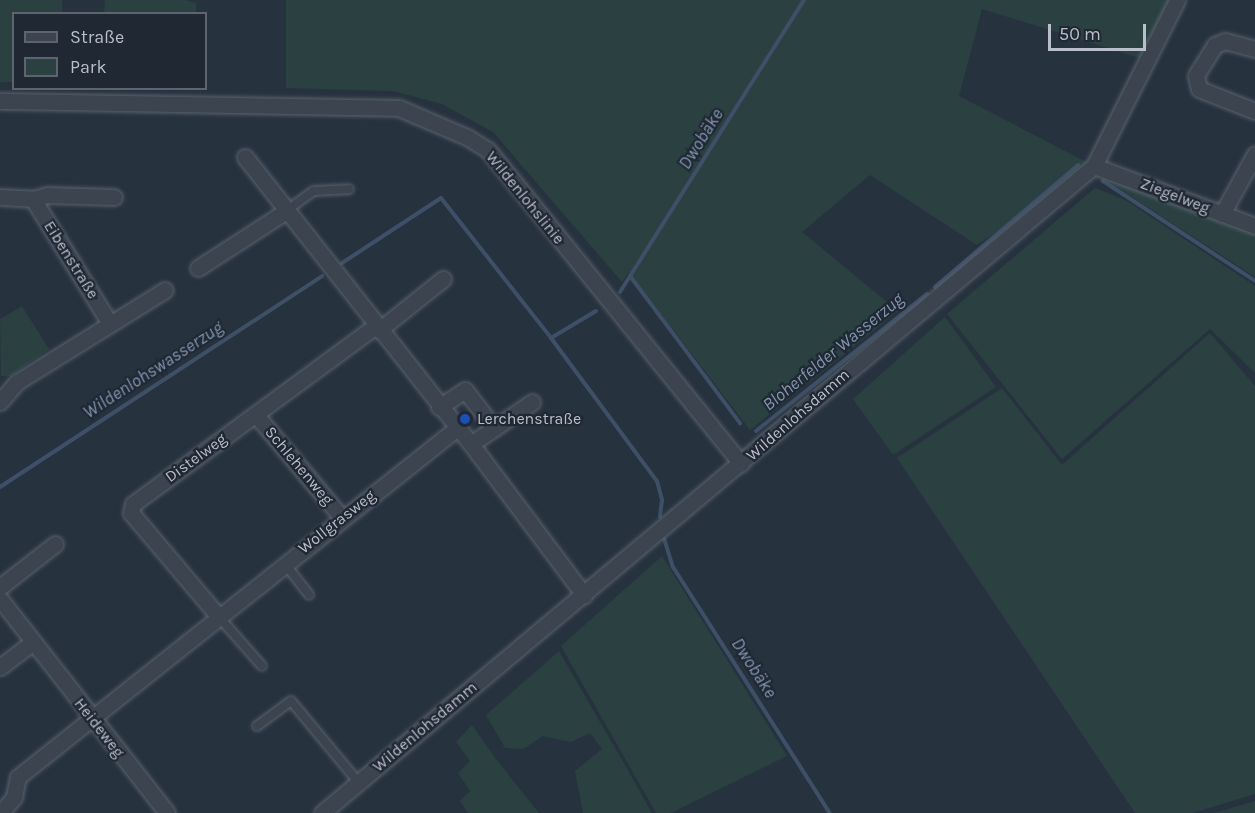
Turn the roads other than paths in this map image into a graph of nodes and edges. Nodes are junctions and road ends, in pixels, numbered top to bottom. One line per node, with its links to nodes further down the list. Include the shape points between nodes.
1 (1177, 0): 7 (street, Wildenlohsdamm)
2 (1255, 49): 4 (street, via 1225,41 1215,45 1197,76 1199,89)
3 (0, 101): 27 (street, Wildenlohslinie, via 399,108 467,137 488,150)
4 (1255, 111)
5 (1255, 154): 13 (street)
6 (245, 157): 12 (street)
7 (1094, 166): 13 (street, Ziegelweg); 27 (street, Wildenlohsdamm)
8 (349, 189): 12 (lane, via 314,190)
9 (0, 197): 11 (street, Eibenstraße)
10 (114, 197): 11 (street, Eibenstraße, via 47,195)
11 (33, 199): 18 (street, Eibenstraße)
12 (286, 211): 15 (street); 19 (street)
13 (1222, 214): 14 (street, Ziegelweg)
14 (1255, 226)
15 (198, 268)
16 (443, 279): 19 (street)
17 (165, 290): 18 (street)
18 (109, 322): 20 (street)
19 (377, 328): 22 (street); 23 (street, Distelweg)
20 (2, 395)
21 (532, 402): 24 (street)
22 (439, 407): 24 (street, via 465,390); 25 (street)
23 (256, 415): 28 (street, Schlehenweg); 35 (street, Distelweg, via 133,504 132,513)
24 (494, 428): 26 (street)
25 (456, 429): 26 (street); 28 (street, Wollgrasweg)
26 (471, 444): 33 (street)
27 (741, 464): 33 (street, Wildenlohsdamm)
28 (342, 518): 30 (street, Wollgrasweg)
29 (56, 544): 31 (street)
30 (285, 564): 32 (lane); 35 (street, Wollgrasweg)
31 (0, 587)
32 (309, 595)
33 (584, 595): 41 (street, Wildenlohsdamm)
34 (0, 599): 36 (street, Heideweg)
35 (219, 617): 37 (lane); 39 (street, Wollgrasweg)
36 (33, 642): 38 (street); 39 (street, Heideweg)
37 (262, 666)
38 (0, 667)
39 (92, 719): 42 (street, Wollgrasweg, via 18,777 14,797); 43 (street, Heideweg)
40 (257, 726): 41 (lane, Wildenlohsdamm, via 291,701)
41 (359, 783): 44 (street, Wildenlohsdamm)
42 (1, 813)
43 (167, 813)
44 (322, 813)

